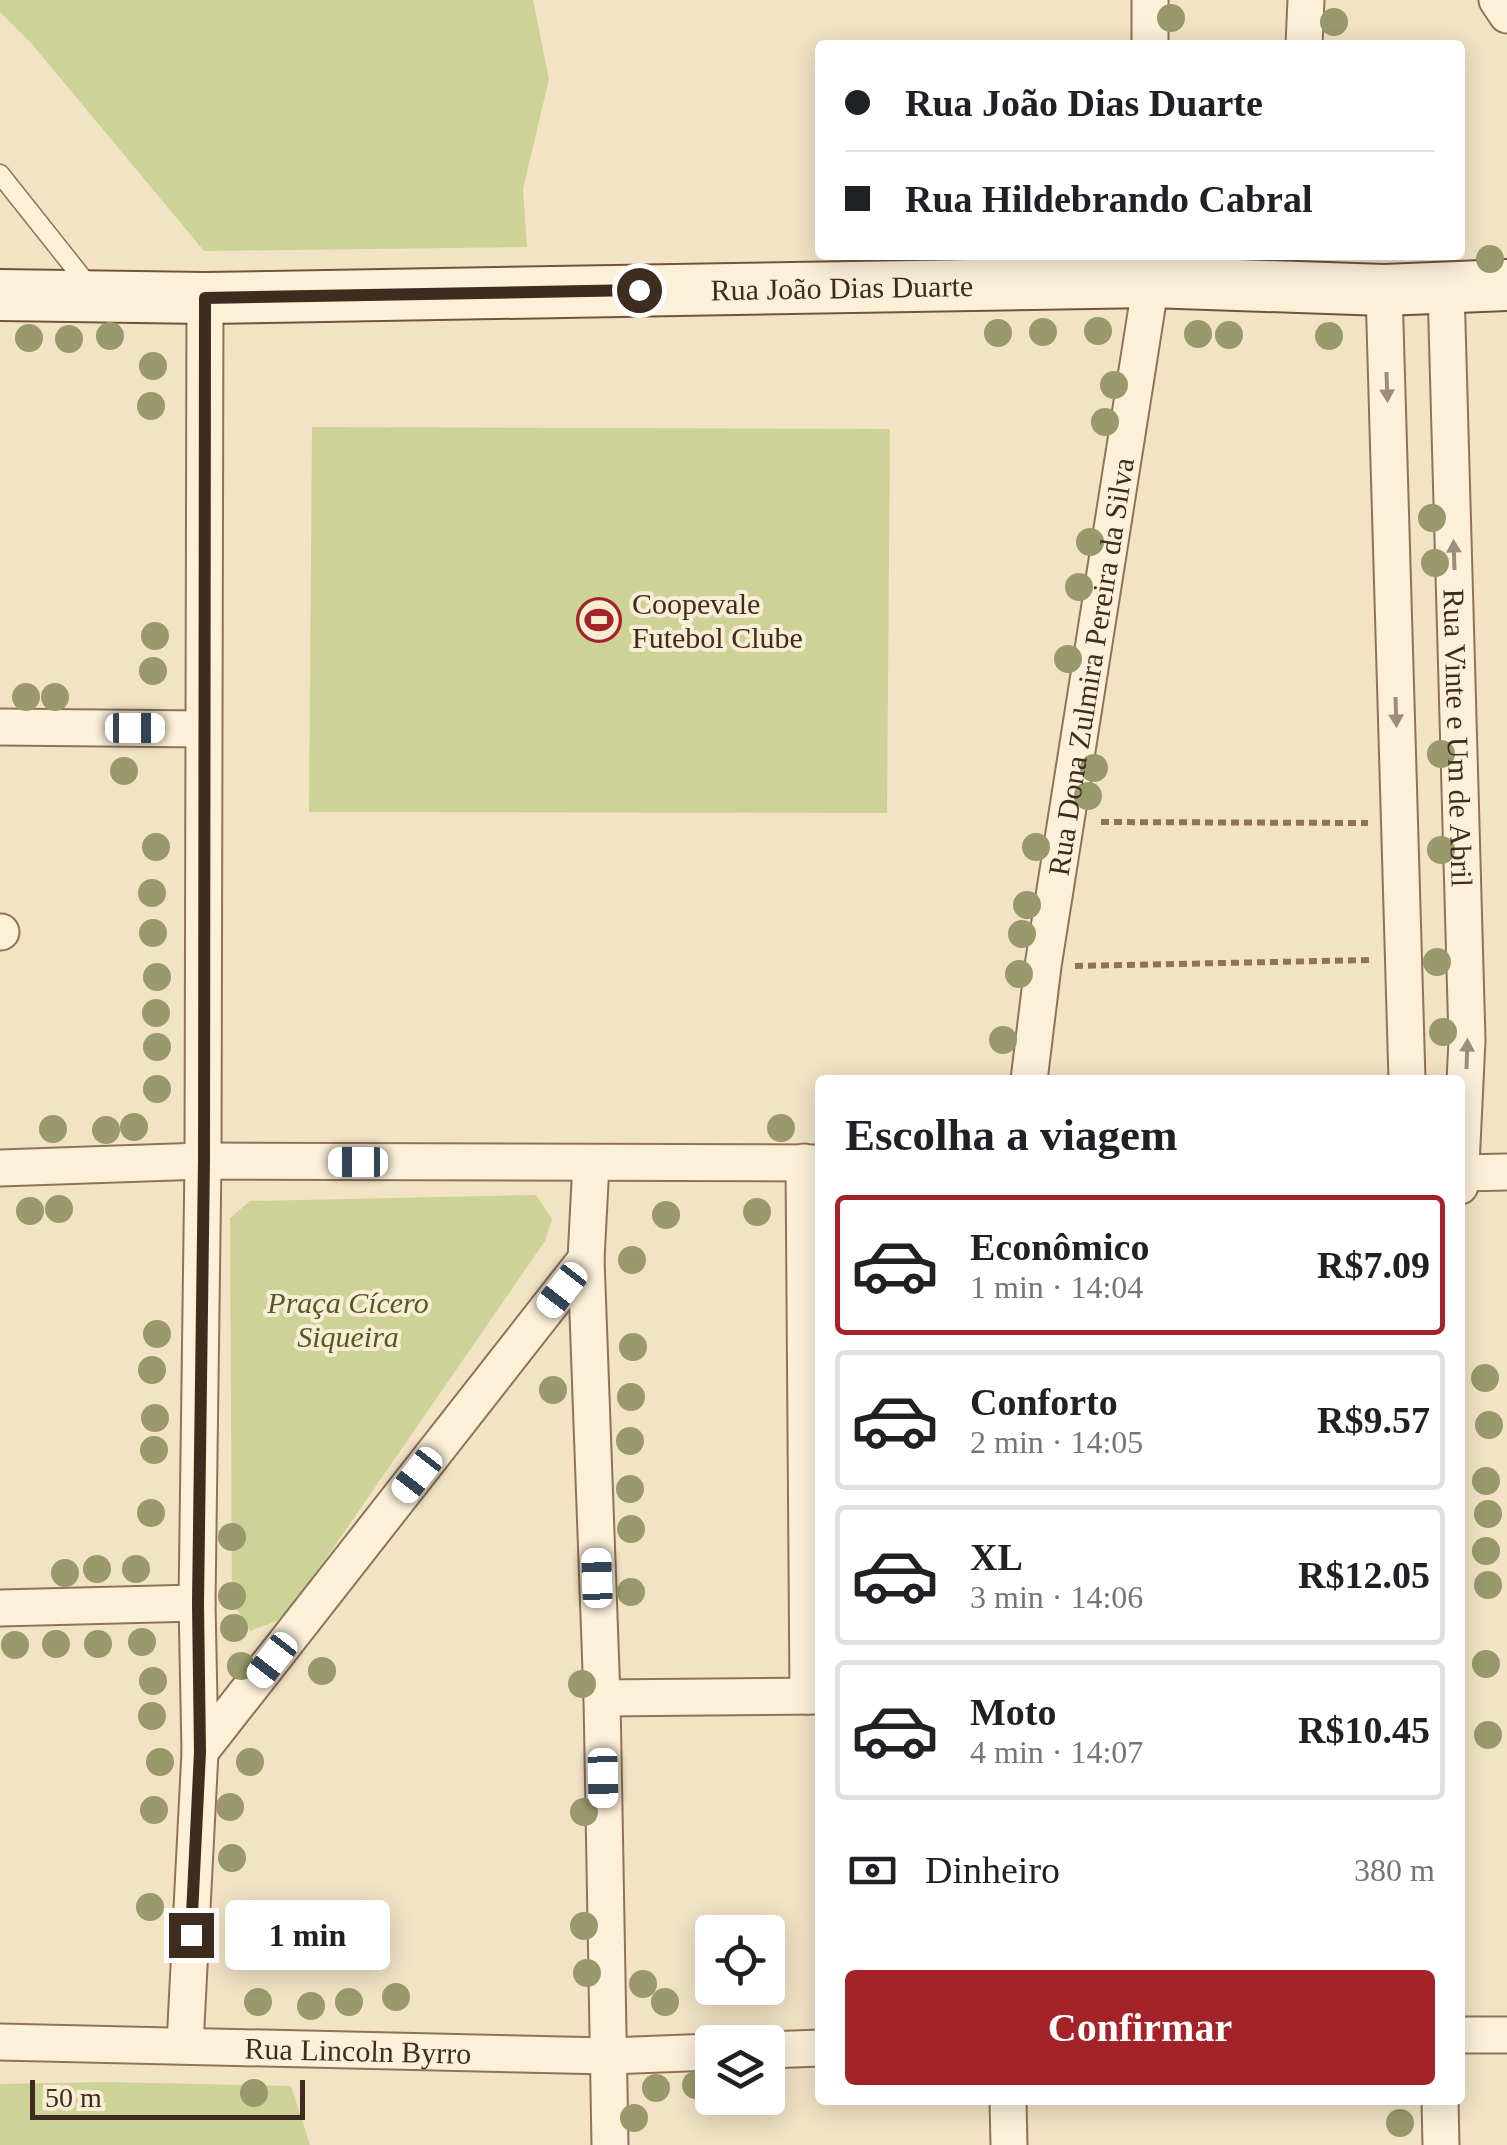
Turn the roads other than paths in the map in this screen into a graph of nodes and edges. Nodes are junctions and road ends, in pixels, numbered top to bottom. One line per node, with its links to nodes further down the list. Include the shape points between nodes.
1 (1150, 0): 5 (street)
2 (1306, 0): 6 (street)
3 (1498, 0): 4 (street)
4 (1507, 14)
5 (1150, 40)
6 (1304, 40)
7 (0, 174): 14 (lane)
8 (1151, 268): 9 (street, Rua João Dias Duarte); 15 (street, Rua João Dias Duarte); 18 (street, Rua Dona Zulmira Pereira da Silva)
9 (1297, 272): 12 (street, Rua João Dias Duarte)
10 (1507, 285): 11 (street, Rua João Dias Duarte)
11 (1446, 288): 12 (street, Rua João Dias Duarte); 20 (street, Rua Vinte e Um de Abril, one-way to 11)
12 (1384, 290): 19 (street, Rua Vinte e Um de Abril, one-way to 19)
13 (0, 296): 14 (street, Rua João Dias Duarte)
14 (99, 298): 15 (street, Rua João Dias Duarte)
15 (205, 298): 17 (street)
16 (0, 727): 17 (street)
17 (203, 729): 21 (street)
18 (1030, 1075)
19 (1407, 1075)
20 (1465, 1086)
21 (204, 1161): 23 (street); 24 (street); 28 (street)
22 (812, 1162): 23 (street); 30 (street)
23 (591, 1163): 27 (street)
24 (0, 1168)
25 (1507, 1172): 26 (street)
26 (1465, 1177)
27 (586, 1259): 31 (street); 32 (street)
28 (198, 1603): 29 (street); 32 (street)
29 (0, 1608)
30 (814, 1696): 31 (street)
31 (602, 1698): 40 (street)
32 (200, 1752): 36 (street)
33 (1507, 2035): 34 (street)
34 (1465, 2036)
35 (0, 2042): 36 (street, Rua Lincoln Byrro)
36 (186, 2045): 40 (street, Rua Lincoln Byrro)
37 (815, 2048): 38 (street)
38 (785, 2049)
39 (695, 2053): 40 (street, Rua Lincoln Byrro)
40 (608, 2056): 43 (street)
41 (1008, 2105): 44 (street)
42 (1440, 2105): 45 (street)
43 (610, 2145)
44 (1009, 2145)
45 (1440, 2145)

